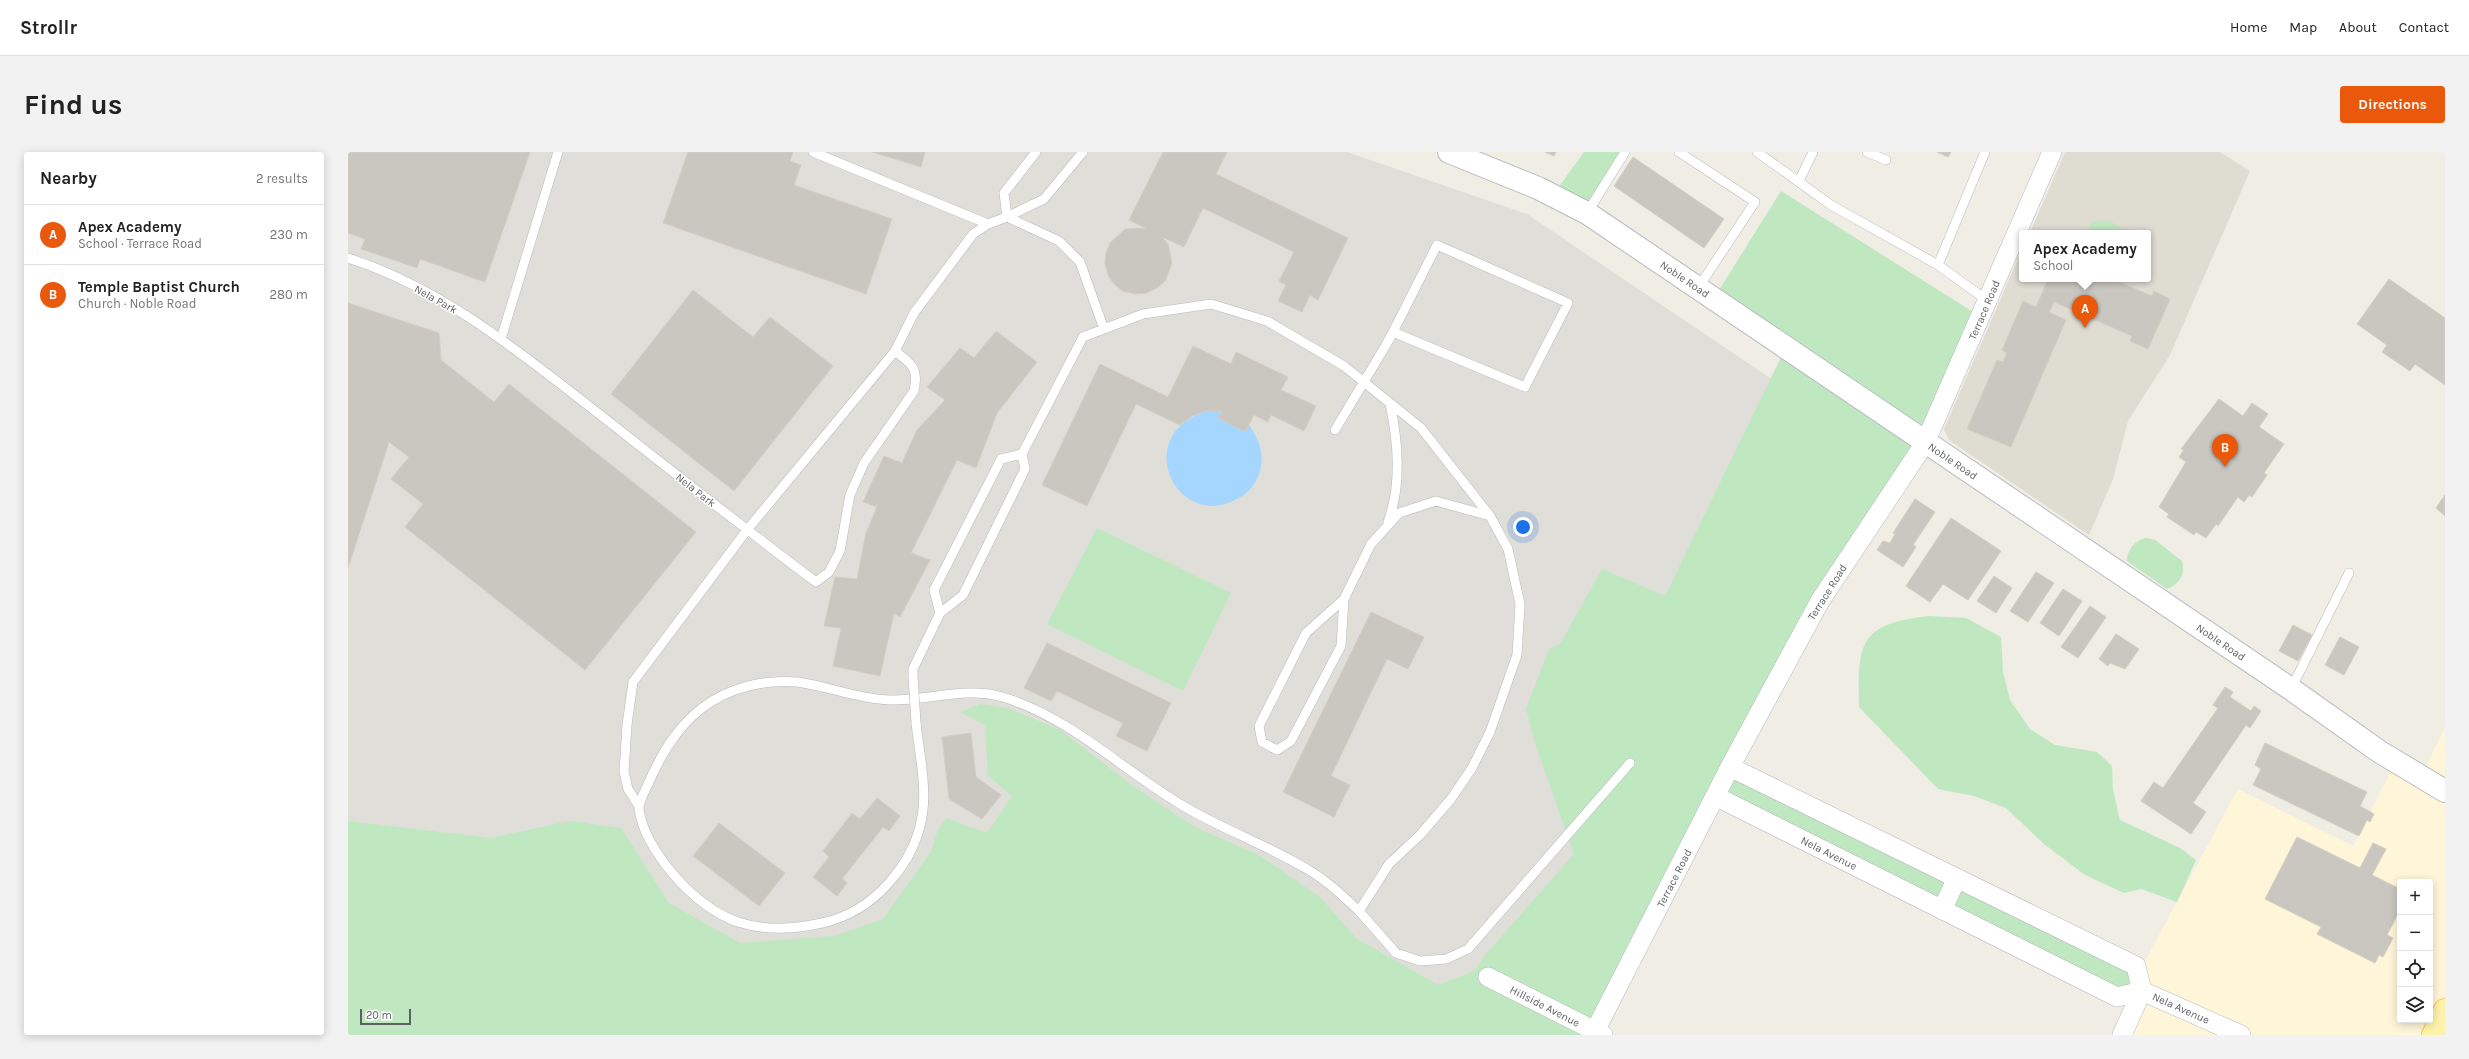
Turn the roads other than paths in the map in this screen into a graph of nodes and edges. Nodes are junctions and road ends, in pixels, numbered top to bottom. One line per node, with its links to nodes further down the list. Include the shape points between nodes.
1 (558, 152): 24 (lane)
2 (813, 152): 17 (lane)
3 (1036, 152): 16 (lane, via 1004,193)
4 (1083, 152): 16 (lane, via 1044,199)
5 (1625, 152): 15 (lane)
6 (1679, 152): 20 (lane, via 1755,202)
7 (1757, 152): 14 (lane)
8 (1813, 152): 14 (lane)
9 (1867, 152): 13 (lane)
10 (1985, 152): 19 (lane)
11 (2052, 152): 21 (street, Terrace Road)
12 (1462, 154): 15 (main road, Noble Road)
13 (1886, 160)
14 (1799, 181): 19 (lane, via 1832,205)
15 (1587, 213): 20 (main road, Noble Road)
16 (1006, 217): 17 (lane); 22 (lane, via 1060,241 1080,262)
17 (988, 224): 25 (lane, via 973,234 914,313)
18 (348, 258): 24 (lane, Nela Park, via 372,266 439,298)
19 (1938, 265): 21 (lane)
20 (1698, 288): 29 (main road, Noble Road)
21 (1988, 301): 29 (street, Terrace Road)
22 (1104, 329): 26 (lane, via 1143,314 1211,304 1267,321 1344,366); 30 (lane, via 1083,337)
23 (1393, 332): 23 (lane, via 1525,387 1568,303 1437,245); 26 (lane)
24 (501, 339): 33 (lane, Nela Park, via 522,352)
25 (894, 351): 33 (lane); 33 (lane, Nela Park, via 914,366 917,378 914,391 864,463 850,495 840,551 829,572 816,582)
26 (1363, 383): 27 (lane); 28 (lane)
27 (1390, 403): 31 (lane, via 1421,428); 32 (lane, via 1397,447 1393,508)
28 (1336, 430)
29 (1926, 443): 37 (main road, Noble Road); 39 (street, Terrace Road, via 1820,601)
30 (1022, 454): 36 (lane, via 1025,469 963,595); 36 (lane, via 1001,459 934,590)
31 (1490, 516): 32 (lane, via 1436,501 1399,513); 45 (lane, via 1508,549 1520,604 1517,655 1490,732 1472,768 1451,799 1420,835 1389,864)
32 (1386, 527): 35 (lane, via 1371,544)
33 (746, 530): 42 (lane, via 633,682 624,772 628,789)
34 (2349, 572): 37 (lane)
35 (1344, 599): 35 (lane, via 1306,633 1259,726 1262,742 1277,750 1291,741 1342,646)
36 (940, 613): 42 (lane, bridge, via 913,669 924,808 917,840 886,886 866,904 838,920 804,927 770,929 737,922 712,911 689,892 660,859 646,833)
37 (2291, 689): 40 (main road, Noble Road, via 2380,752)
38 (1630, 763): 45 (lane, via 1468,949 1446,959 1420,961 1396,953)
39 (1730, 767): 41 (street, Terrace Road); 43 (street, Nela Avenue)
40 (2445, 791)
41 (1716, 796): 44 (street, Nela Avenue); 49 (street, Terrace Road)
42 (639, 806): 45 (lane, via 660,759 678,730 701,708 737,689 768,682 796,682 890,700 959,693 1000,696 1070,727 1192,811 1308,869)
43 (1957, 878): 44 (street); 47 (street, Nela Avenue, via 2136,966)
44 (1942, 910): 47 (street, Nela Avenue, via 2117,996)
45 (1359, 911)
46 (1488, 977): 49 (street, Hillside Avenue)
47 (2142, 991): 50 (street); 51 (street, Nela Avenue)
48 (2445, 1010): 52 (main road)
49 (1599, 1033)
50 (2122, 1035)
51 (2241, 1035)
52 (2433, 1035)

